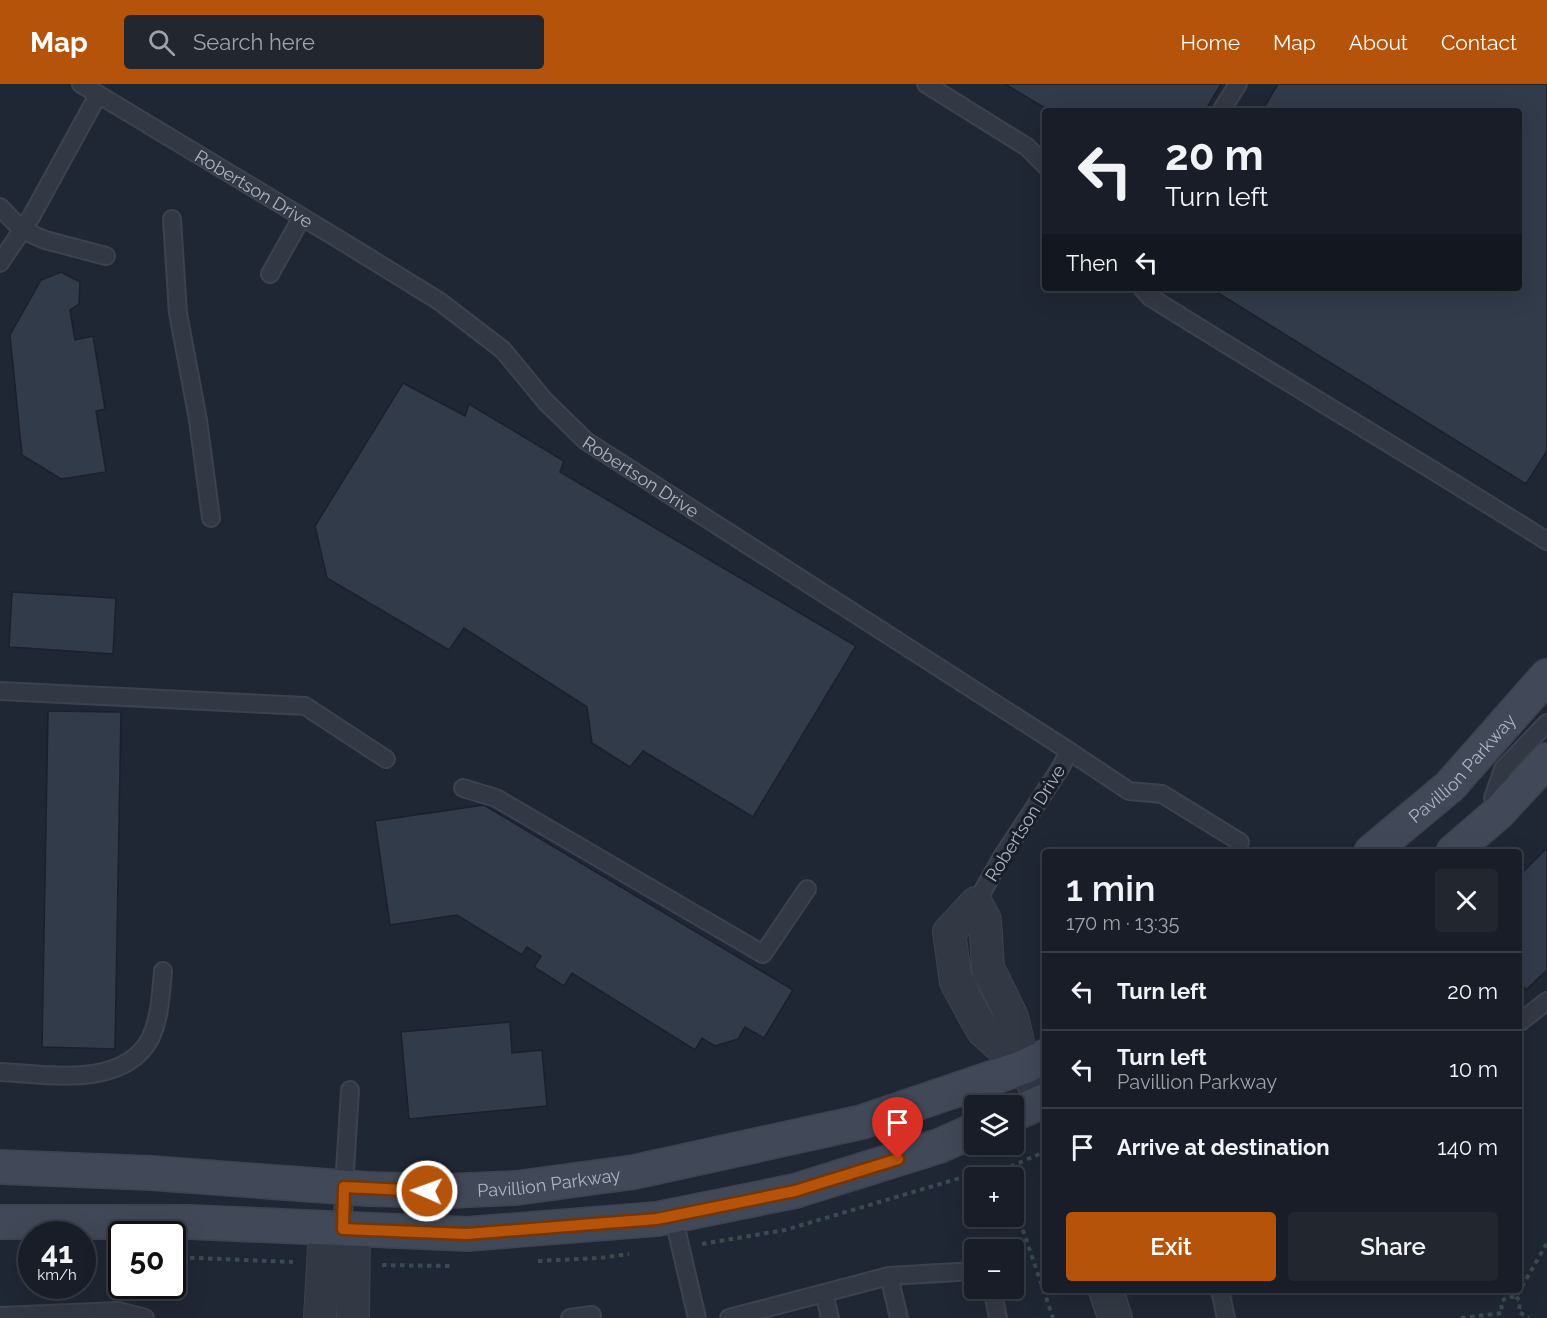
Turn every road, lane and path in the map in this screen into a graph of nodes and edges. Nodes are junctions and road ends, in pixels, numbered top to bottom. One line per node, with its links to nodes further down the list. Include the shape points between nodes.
1 (81, 84): 4 (lane, Robertson Drive)
2 (926, 84): 6 (lane, via 1027,147)
3 (1238, 84): 5 (lane)
4 (98, 95): 8 (lane, Robertson Drive); 10 (lane)
5 (1223, 108)
6 (1042, 162)
7 (0, 207): 10 (lane)
8 (302, 217): 13 (lane); 20 (lane, Robertson Drive, via 439,301 503,350 545,401 586,441)
9 (172, 219): 15 (lane, via 178,313)
10 (22, 230): 11 (lane); 12 (lane)
11 (106, 256)
12 (0, 262)
13 (270, 274)
14 (1145, 291): 16 (lane)
15 (211, 518)
16 (1547, 541)
17 (1547, 676): 26 (main road, Pavillion Parkway, via 1450,786)
18 (0, 690): 21 (lane, via 305,706)
19 (1547, 723): 24 (lane, via 1503,769 1492,798)
20 (1070, 751): 25 (lane, via 1129,791 1162,794); 29 (lane, Robertson Drive)
21 (386, 759)
22 (1547, 760): 24 (main road)
23 (463, 788): 28 (lane, via 496,798 763,954)
24 (1498, 813): 27 (main road)
25 (1240, 842)
26 (1375, 849)
27 (1456, 849)
28 (807, 889)
29 (976, 903): 33 (street, Robertson Drive, via 949,932 956,982 983,1031)
30 (163, 971): 34 (lane, via 159,1010 149,1040 122,1066 93,1075)
31 (1547, 1001): 32 (lane)
32 (1522, 1020)
33 (1035, 1062): 36 (street, Robertson Drive); 43 (main road, Pavillion Parkway, via 862,1122 634,1172 516,1188 447,1191)
34 (0, 1072)
35 (350, 1090): 43 (lane)
36 (1042, 1091)
37 (1042, 1104): 38 (main road)
38 (1024, 1110)
39 (964, 1135): 44 (main road, via 795,1191)
40 (1042, 1154): 42 (path)
41 (0, 1167): 43 (main road, Pavillion Parkway)
42 (1011, 1167)
43 (344, 1187): 47 (lane)
44 (673, 1215): 47 (main road, via 467,1234); 67 (lane)
45 (0, 1222): 47 (main road, via 190,1222)
46 (1022, 1227): 51 (path)
47 (341, 1229): 63 (street); 64 (street)
48 (1547, 1243): 52 (path)
49 (964, 1272): 50 (lane)
50 (889, 1276): 53 (lane); 70 (lane)
51 (1042, 1286)
52 (1522, 1287)
53 (824, 1293): 68 (lane); 69 (lane)
54 (1044, 1293): 72 (path)
55 (1107, 1293): 73 (street)
56 (1221, 1293): 74 (lane)
57 (1518, 1293): 58 (path)
58 (1516, 1297): 75 (path, via 1501,1302 1502,1312); 76 (path, via 1520,1301 1519,1312)
59 (994, 1299): 71 (lane)
60 (0, 1316): 61 (lane)
61 (68, 1316): 62 (lane, via 118,1311)
62 (145, 1318)
63 (320, 1318)
64 (353, 1318)
65 (570, 1318): 66 (lane, via 592,1315)
66 (590, 1318)
67 (697, 1318)
68 (731, 1318)
69 (831, 1318)
70 (899, 1318)
71 (998, 1318)
72 (1053, 1318)
73 (1115, 1318)
74 (1226, 1318)
75 (1461, 1318)
76 (1529, 1318)

